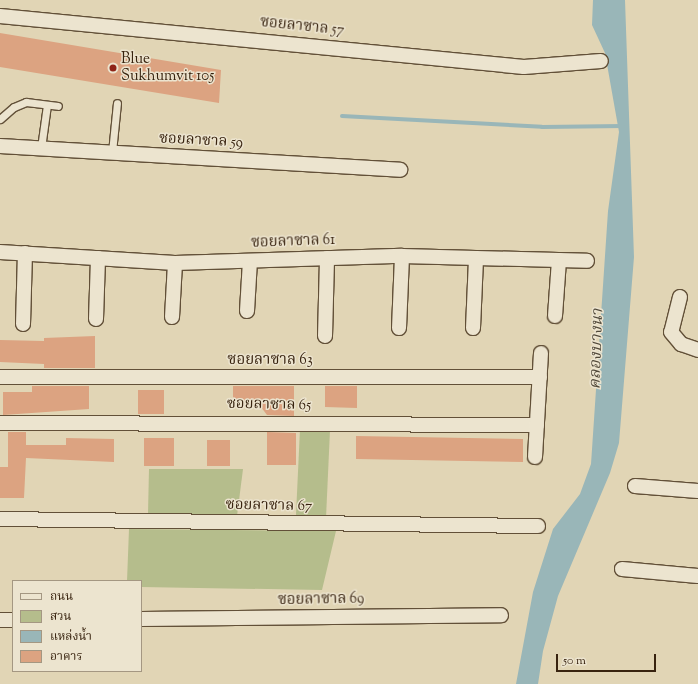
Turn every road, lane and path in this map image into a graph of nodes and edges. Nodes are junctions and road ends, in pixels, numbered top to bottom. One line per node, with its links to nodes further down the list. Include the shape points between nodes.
1 (0, 16): 2 (street, ซอยลาซาล 57, via 524,68)
2 (600, 60)
3 (118, 103): 9 (lane)
4 (47, 105): 5 (lane); 6 (lane, via 20,104); 8 (lane)
5 (58, 106)
6 (0, 119)
7 (0, 146): 8 (street, ซอยลาซาล 59)
8 (41, 148): 9 (street, ซอยลาซาล 59)
9 (112, 152): 10 (street, ซอยลาซาล 59)
10 (400, 170)
11 (0, 252): 12 (street, ซอยลาซาล 61)
12 (25, 253): 14 (street, ซอยลาซาล 61); 26 (street)
13 (402, 256): 15 (street, ซอยลาซาล 61); 16 (street, ซอยลาซาล 61); 27 (street)
14 (98, 258): 20 (street, ซอยลาซาล 61); 25 (street)
15 (327, 258): 17 (street, ซอยลาซาล 61); 29 (street)
16 (476, 258): 18 (street, ซอยลาซาล 61); 28 (street)
17 (250, 260): 20 (street, ซอยลาซาล 61); 22 (street)
18 (559, 260): 19 (street, ซอยลาซาล 61); 23 (street)
19 (587, 261)
20 (175, 263): 24 (street)
21 (680, 297): 30 (street, via 671,332 681,344)
22 (246, 311)
23 (555, 316)
24 (172, 317)
25 (96, 319)
26 (23, 324)
27 (399, 328)
28 (473, 328)
29 (325, 336)
30 (698, 350)
31 (541, 353): 33 (street)
32 (0, 377): 33 (street, ซอยลาซาล 63)
33 (540, 377): 35 (street)
34 (0, 423): 35 (street, ซอยลาซาล 65)
35 (537, 425): 36 (street)
36 (535, 458)
37 (635, 486): 38 (street)
38 (698, 491)
39 (0, 519): 40 (street, ซอยลาซาล 67)
40 (538, 526)
41 (622, 568): 42 (street)
42 (698, 576)
43 (501, 615): 44 (street, ซอยลาซาล 69)
44 (142, 619)
45 (0, 620): 46 (street)
46 (12, 620)

